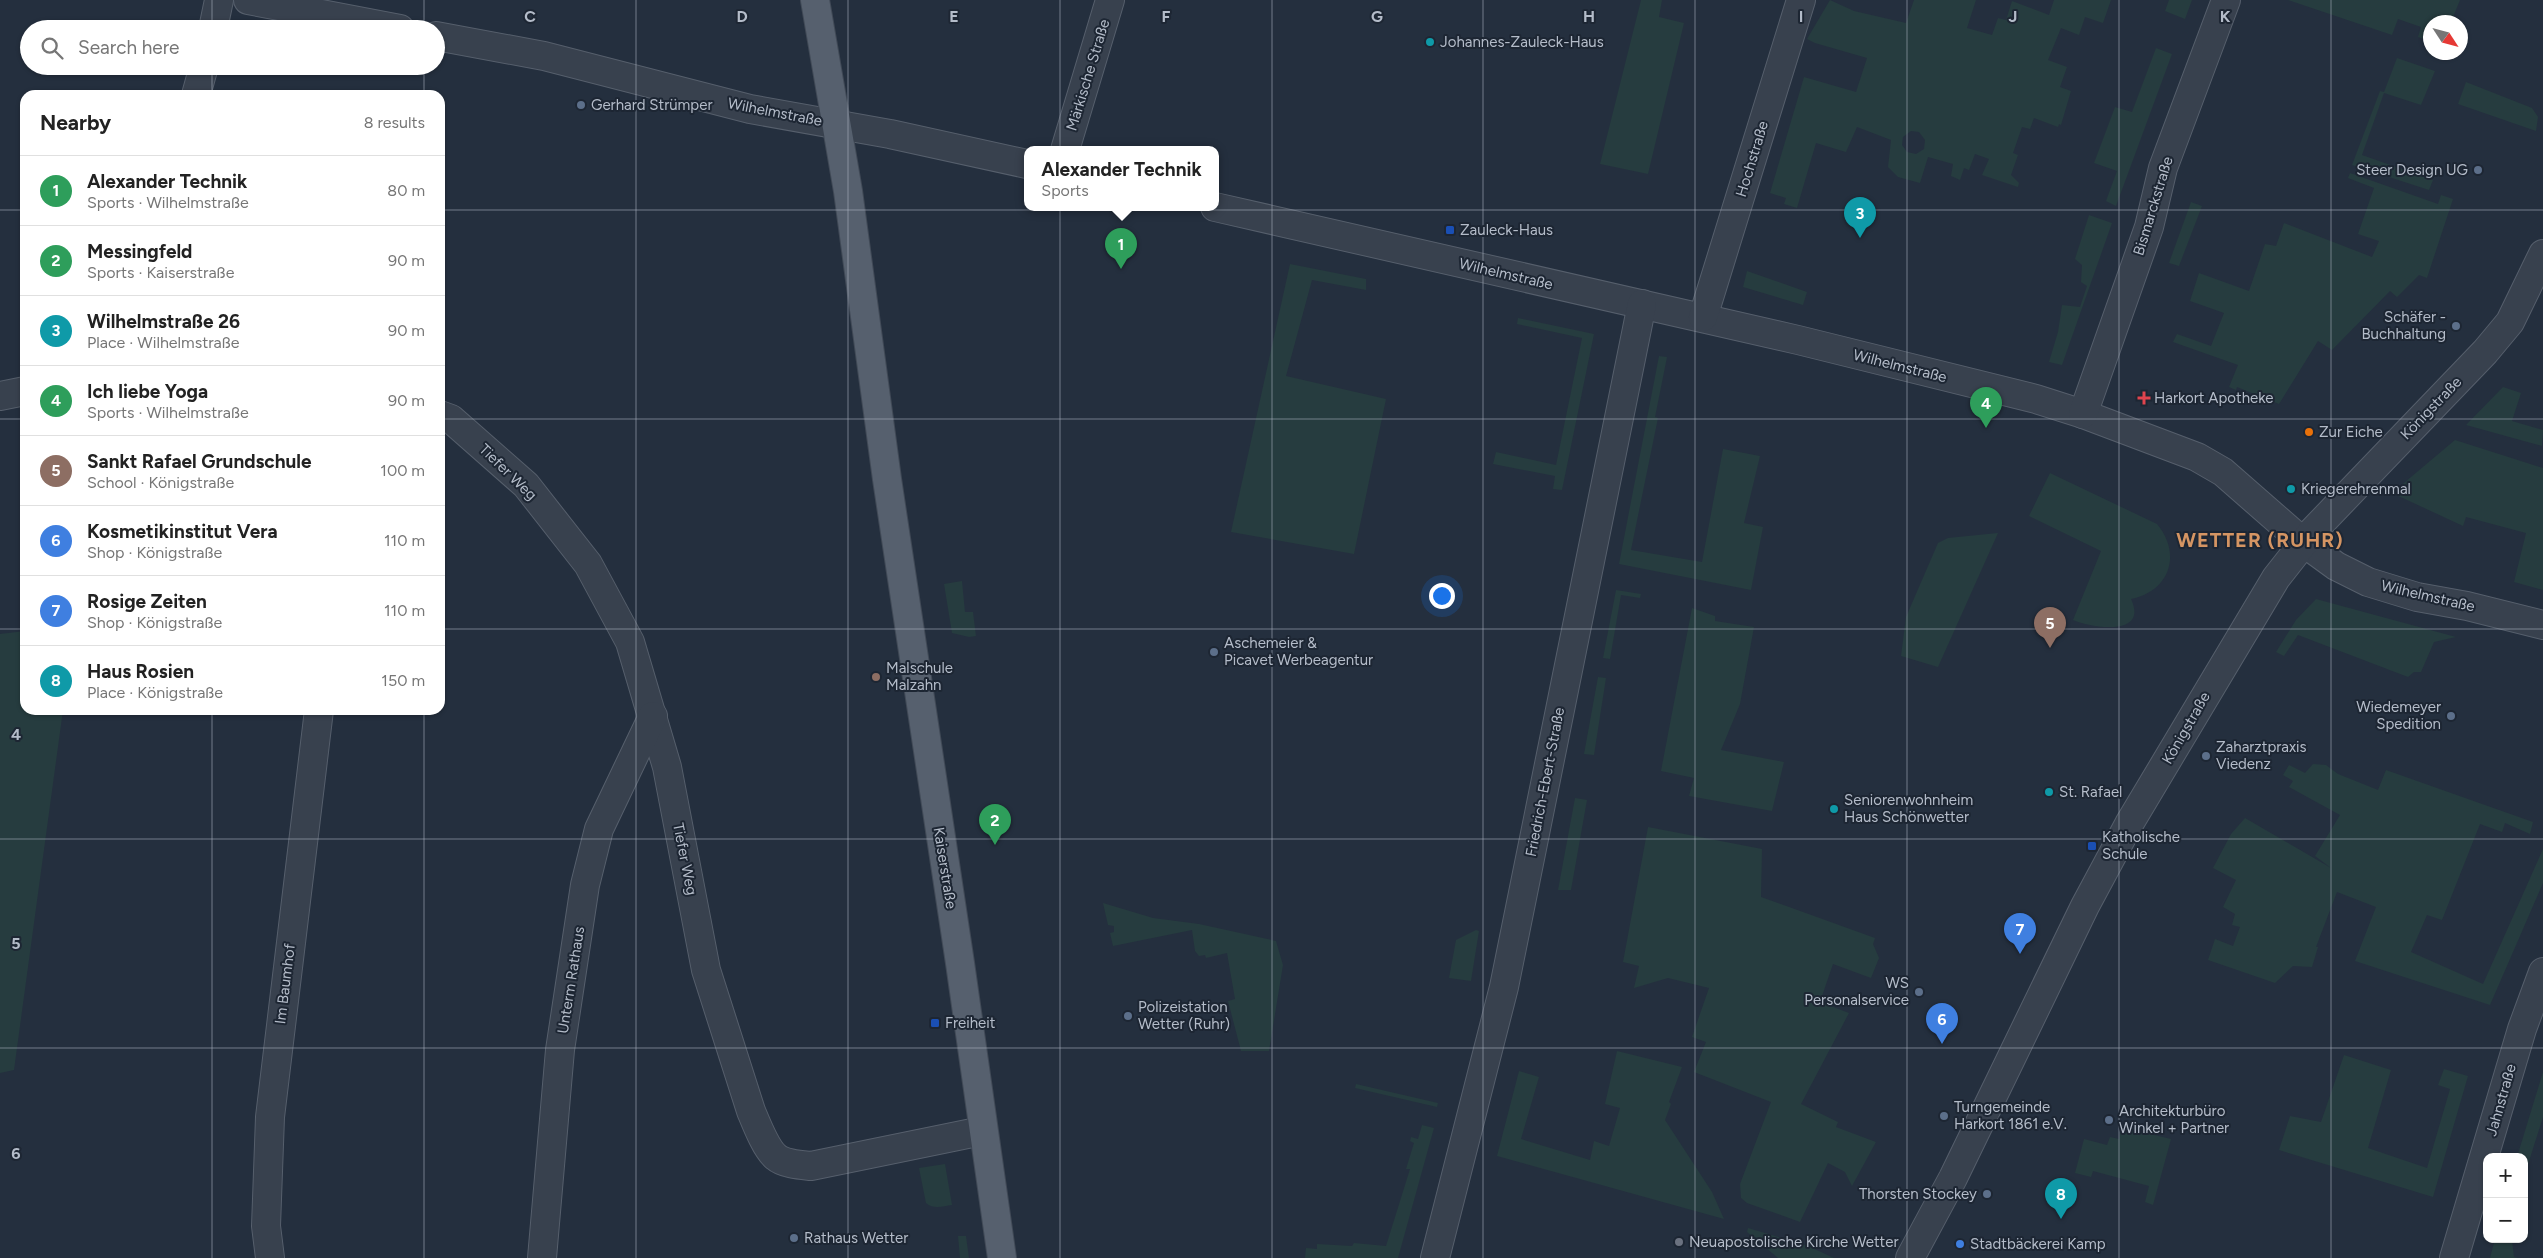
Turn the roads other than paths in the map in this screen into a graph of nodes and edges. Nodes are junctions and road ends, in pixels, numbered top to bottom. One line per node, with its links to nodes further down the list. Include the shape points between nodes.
1 (219, 0): 7 (street)
2 (248, 0): 8 (street)
3 (815, 0): 12 (main road)
4 (1110, 0): 13 (street, Märkische Straße)
5 (1802, 0): 18 (street, Hochstraße)
6 (2226, 0): 21 (street, Bismarckstraße, via 2163,168 2149,227)
7 (215, 20)
8 (353, 20)
9 (445, 38): 12 (street, Wilhelmstraße, via 544,56 750,109)
10 (202, 75): 11 (street)
11 (197, 90)
12 (835, 124): 14 (street, Wilhelmstraße); 28 (main road, Kaiserstraße, via 848,191)
13 (1066, 146)
14 (1024, 163)
15 (1219, 207): 17 (street, Wilhelmstraße)
16 (2543, 254): 23 (street, Königstraße, via 2510,322 2485,352)
17 (1642, 304): 18 (street, Wilhelmstraße); 32 (street, Friedrich-Ebert-Straße, via 1504,987)
18 (1703, 317): 21 (street, Wilhelmstraße, via 2036,399)
19 (20, 392): 20 (street)
20 (0, 396)
21 (2083, 414): 23 (street, Wilhelmstraße, via 2197,457 2223,472)
22 (445, 417): 26 (street, Tiefer Weg, via 526,485 588,564 630,642)
23 (2303, 542): 24 (street, Wilhelmstraße, via 2336,566 2368,582 2417,597); 33 (street, Königstraße, via 2276,578 2236,643 2130,824 2085,906 1953,1178)
24 (2543, 625)
25 (317, 715): 29 (street, Im Baumhof, via 270,1118 266,1226)
26 (653, 716): 28 (street, Tiefer Weg, via 667,767 706,970 751,1111 776,1157 811,1166); 30 (street, Unterm Rathaus, via 598,829 585,885 560,1050)
27 (2543, 972): 34 (street, Jahnstraße, via 2522,1029)
28 (982, 1131): 31 (main road, Kaiserstraße)
29 (270, 1258)
30 (542, 1258)
31 (1002, 1258)
32 (1434, 1258)
33 (1910, 1258)
34 (2454, 1258)

